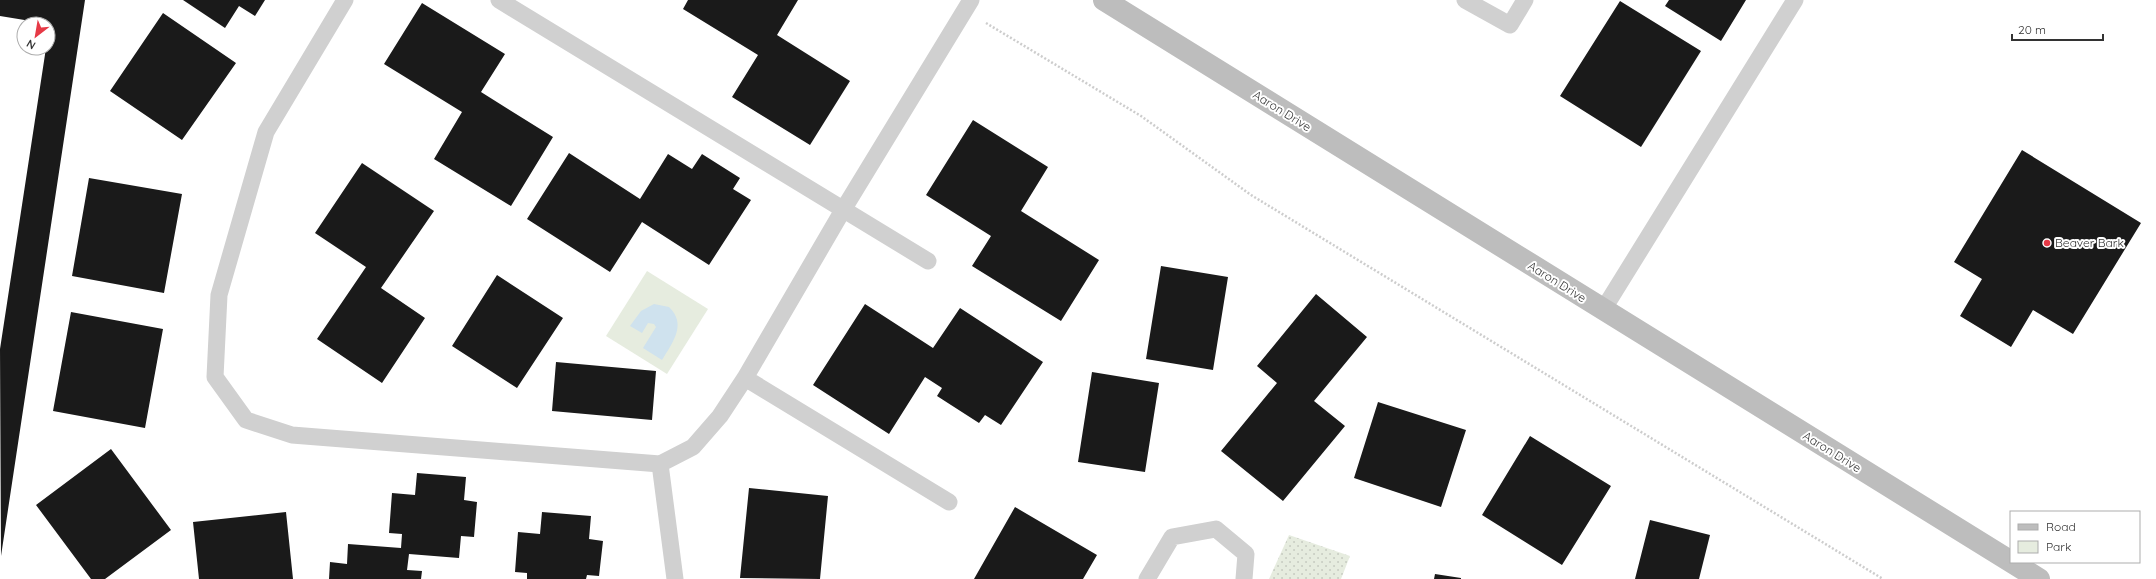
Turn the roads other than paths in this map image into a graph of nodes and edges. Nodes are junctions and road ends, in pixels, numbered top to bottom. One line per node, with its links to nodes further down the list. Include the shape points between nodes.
1 (345, 0): 12 (lane, via 266,132 219,295 216,377 246,420 292,435)
2 (499, 0): 8 (lane)
3 (1104, 0): 10 (street, Aaron Drive)
4 (1465, 0): 5 (lane, via 1510,25)
5 (1525, 0)
6 (1795, 0): 10 (lane)
7 (968, 5): 8 (lane)
8 (844, 210): 9 (lane); 11 (lane)
9 (928, 261)
10 (1603, 310): 14 (street, Aaron Drive)
11 (745, 378): 12 (lane, via 720,416 693,448); 13 (lane)
12 (660, 464): 16 (lane)
13 (949, 502)
14 (2010, 561)
15 (2013, 563): 19 (street, Aaron Drive)
16 (675, 579)
17 (1148, 579): 18 (lane, via 1172,537 1216,529 1246,554)
18 (1244, 579)
19 (2039, 579)

